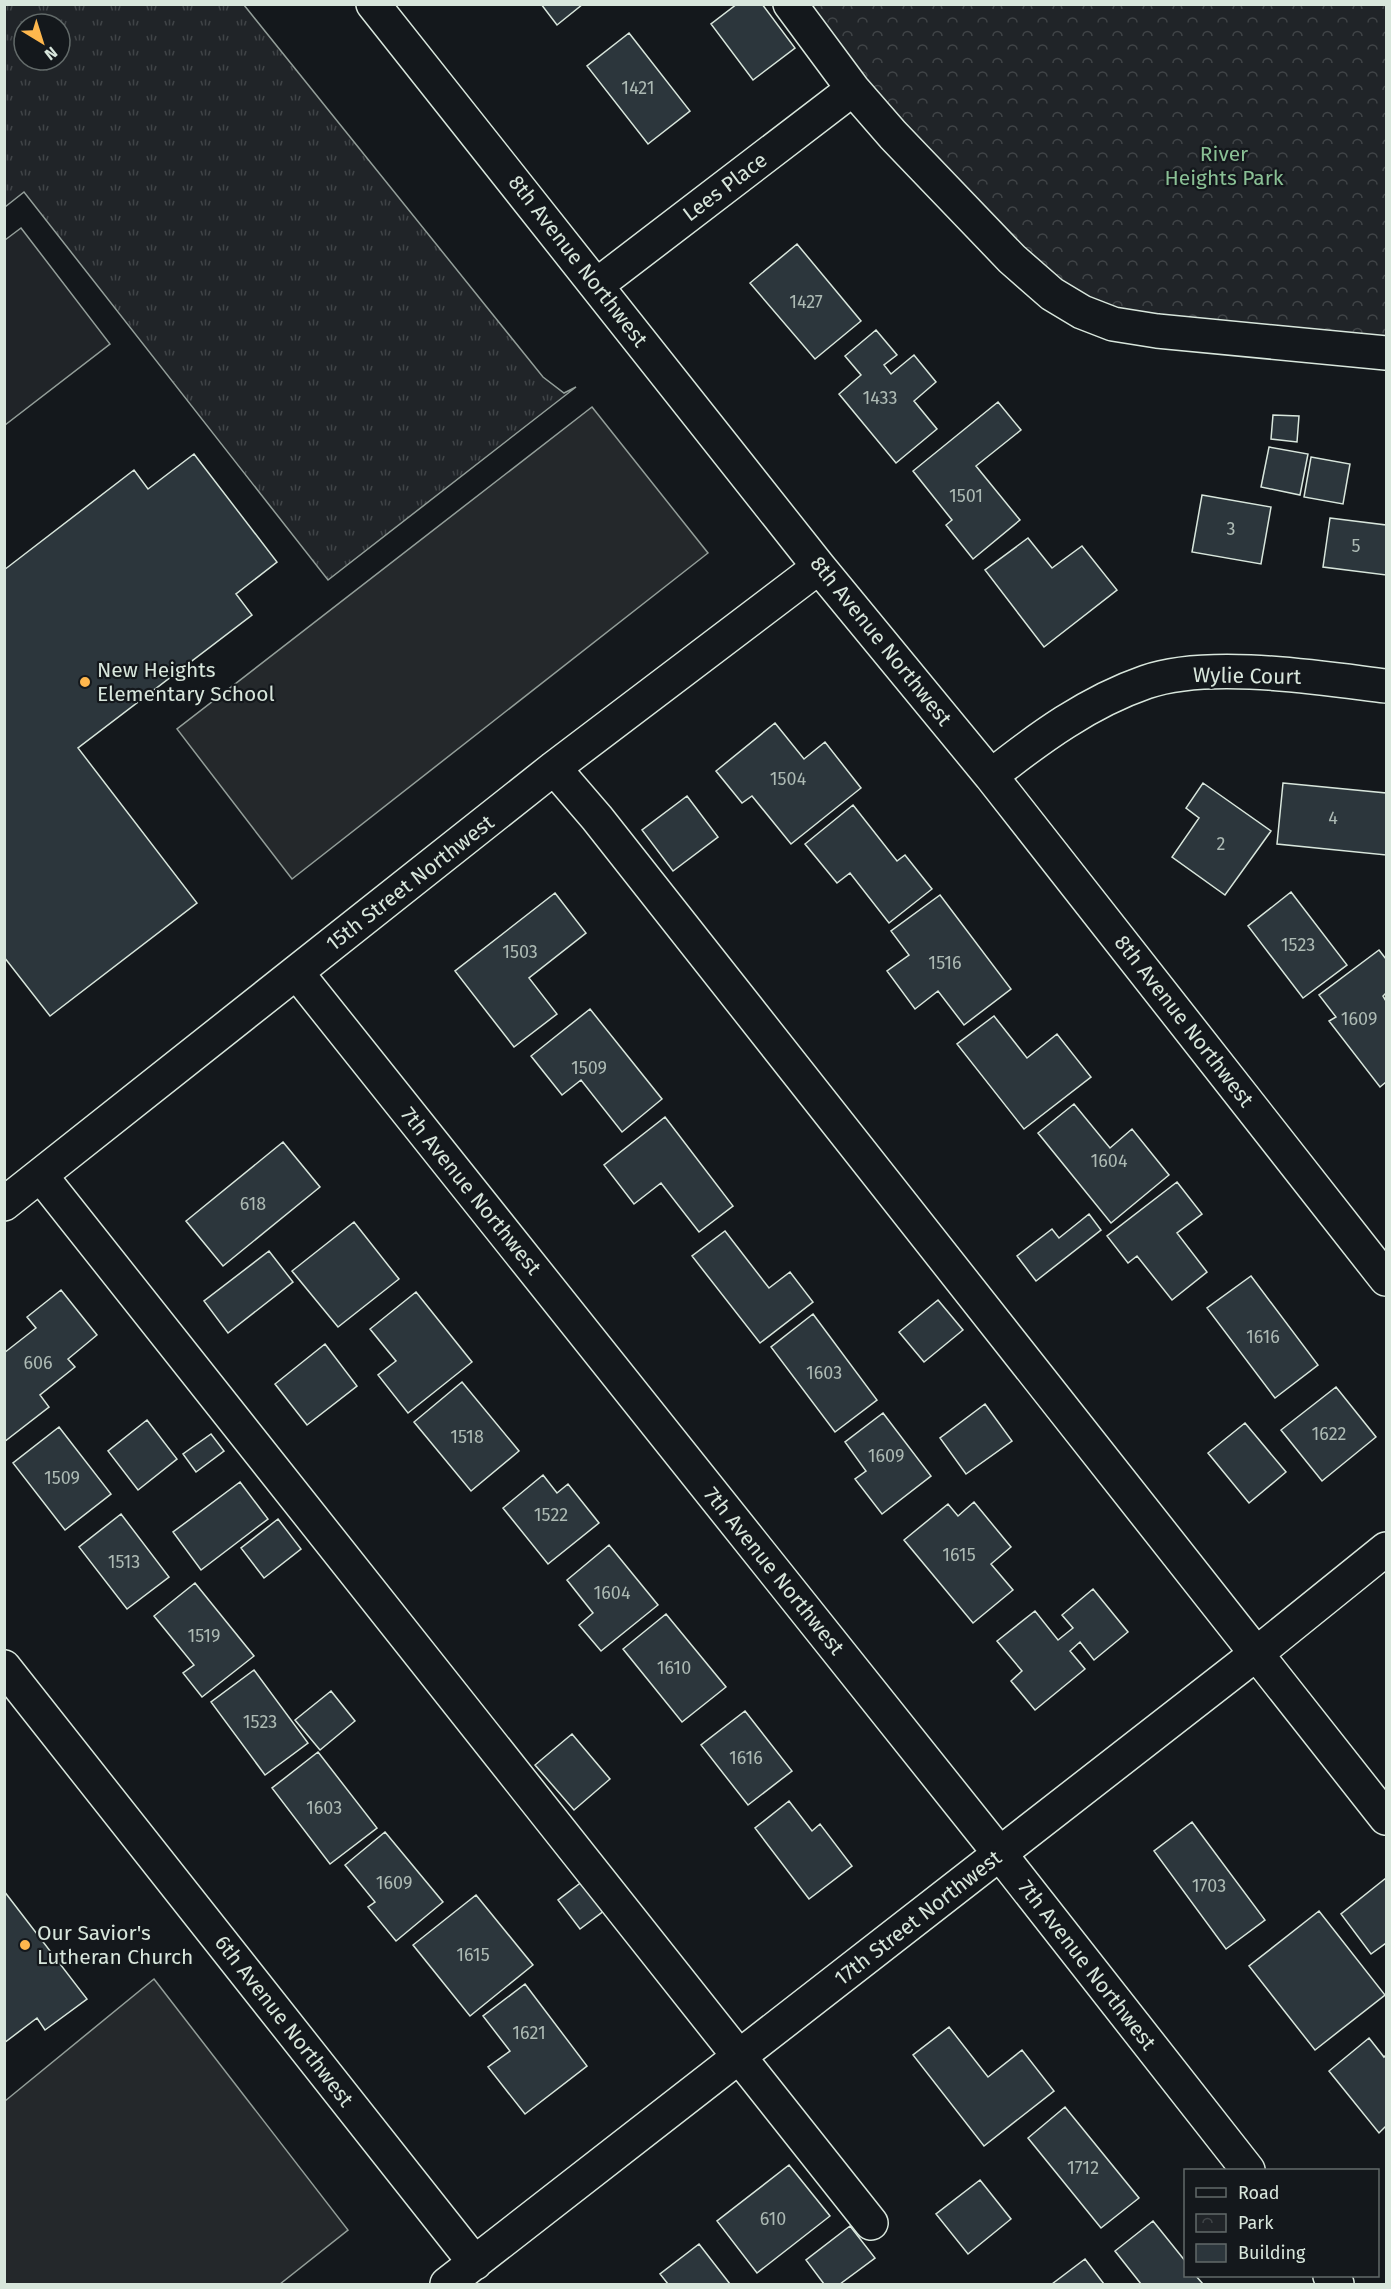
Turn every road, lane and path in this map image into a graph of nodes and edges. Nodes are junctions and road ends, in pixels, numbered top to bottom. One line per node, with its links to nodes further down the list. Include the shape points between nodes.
1 (373, 4): 4 (street, 8th Avenue Northwest)
2 (790, 4): 3 (street)
3 (853, 89): 4 (street, Lees Place); 5 (street, via 1012,259 1052,294 1082,312 1113,324 1157,331)
4 (597, 285): 6 (street, 8th Avenue Northwest)
5 (1386, 353)
6 (819, 567): 8 (street, 15th Street Northwest); 9 (street, 8th Avenue Northwest)
7 (1386, 686): 9 (street, Wylie Court, via 1225,671 1148,681 1068,719)
8 (554, 768): 10 (street, 15th Street Northwest); 15 (street)
9 (991, 776): 13 (street, 8th Avenue Northwest)
10 (297, 973): 11 (street, 15th Street Northwest); 18 (street, 7th Avenue Northwest)
11 (41, 1176): 12 (street, 15th Street Northwest); 19 (street)
12 (6, 1200)
13 (1386, 1279)
14 (1386, 1549): 15 (street, 17th Street Northwest)
15 (1256, 1654): 17 (street); 18 (street, 17th Street Northwest)
16 (4, 1667): 22 (street, 6th Avenue Northwest)
17 (1386, 1818)
18 (1000, 1854): 19 (street, 17th Street Northwest); 20 (street, 7th Avenue Northwest)
19 (739, 2058): 21 (street); 22 (street, 17th Street Northwest)
20 (1247, 2169)
21 (870, 2223)
22 (475, 2263): 23 (street, 17th Street Northwest)
23 (447, 2284)

